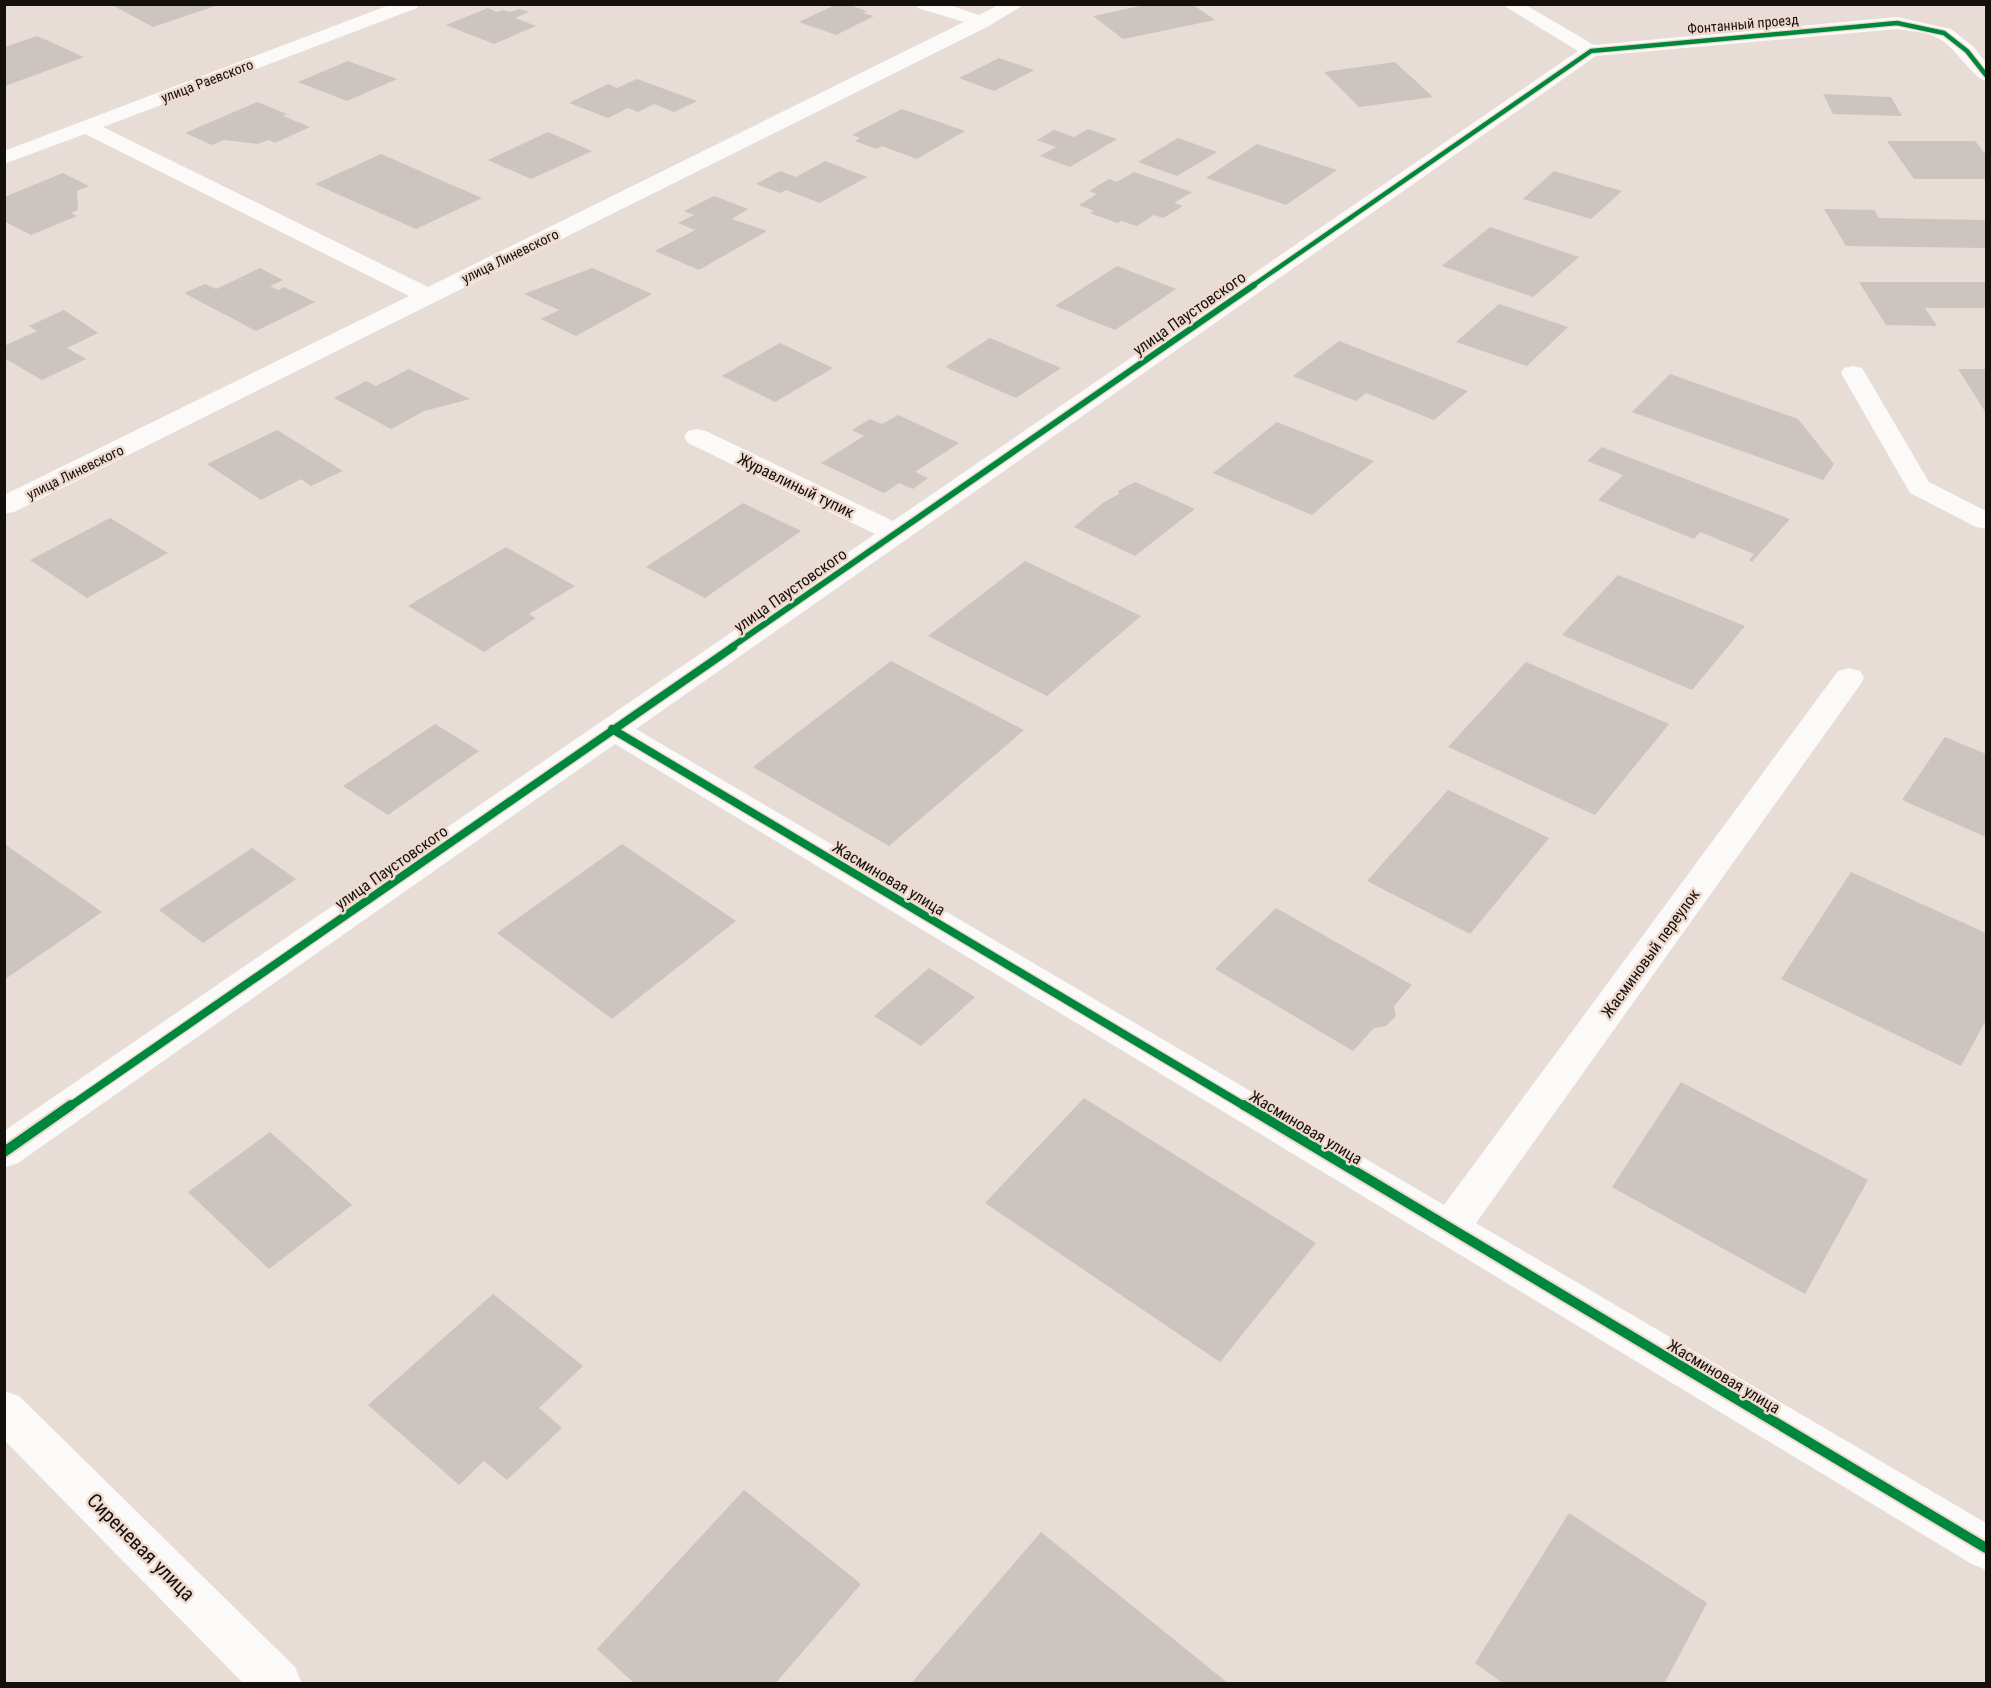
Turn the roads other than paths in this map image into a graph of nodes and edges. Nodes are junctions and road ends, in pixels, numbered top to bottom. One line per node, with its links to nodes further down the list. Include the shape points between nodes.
1 (410, 4): 8 (street, улица Раевского)
2 (926, 4): 5 (street)
3 (1016, 4): 5 (street, улица Линевского)
4 (1510, 4): 6 (street)
5 (982, 22): 10 (street, улица Линевского)
6 (1591, 51): 7 (street, Фонтанный проезд, via 1897,23 1944,33 1967,51); 15 (street, улица Паустовского)
7 (1986, 75)
8 (86, 127): 9 (street, улица Раевского); 10 (street)
9 (4, 158)
10 (428, 296): 13 (street, улица Линевского)
11 (1853, 373): 14 (street, via 1919,487)
12 (697, 437): 15 (street, Журавлиный тупик)
13 (4, 506)
14 (1986, 521)
15 (895, 533): 17 (street, улица Паустовского)
16 (1849, 678): 19 (street, Жасминовый переулок)
17 (612, 729): 18 (street, улица Паустовского); 19 (street, Жасминовая улица)
18 (4, 1152)
19 (1450, 1228): 21 (street, Жасминовая улица)
20 (4, 1410): 22 (street, Сиреневая улица)
21 (1986, 1548)
22 (278, 1683)

